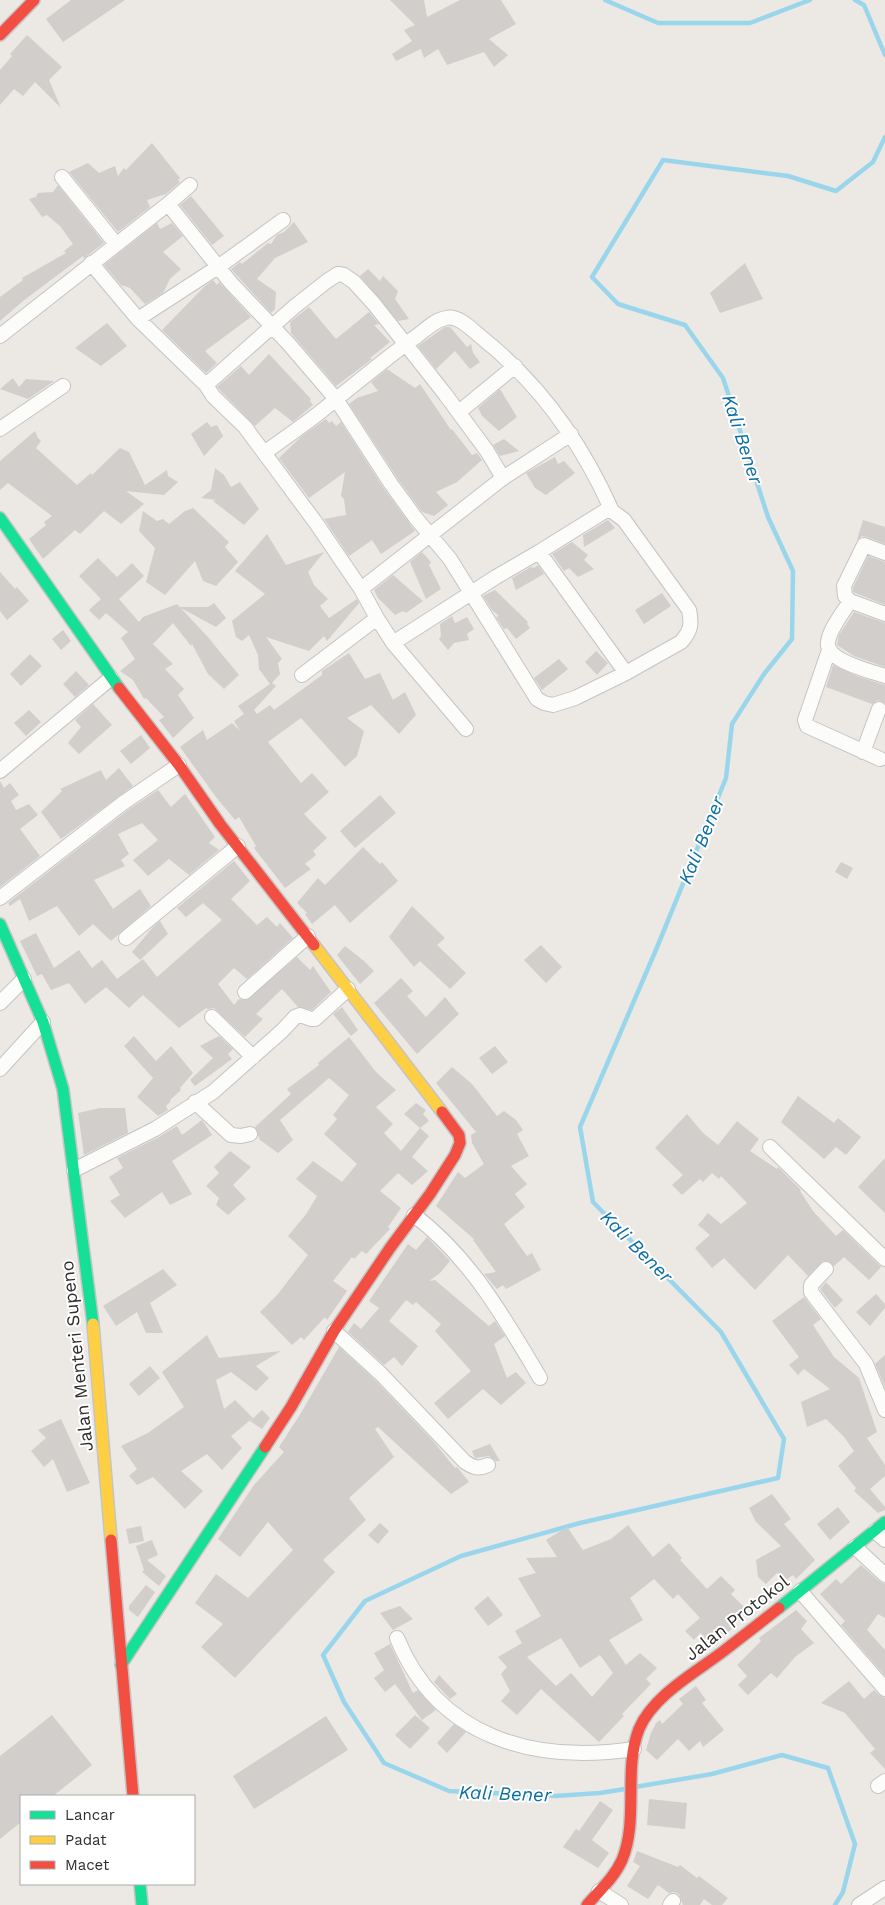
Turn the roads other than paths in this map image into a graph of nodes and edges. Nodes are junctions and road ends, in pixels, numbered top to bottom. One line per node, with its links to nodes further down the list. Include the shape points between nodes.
1 (34, 0): 2 (street)
2 (0, 35)
3 (62, 177): 7 (street)
4 (190, 186): 5 (street)
5 (168, 204): 7 (street); 9 (street)
6 (283, 220): 9 (street)
7 (116, 244): 8 (street)
8 (91, 263): 10 (street); 12 (street)
9 (218, 266): 10 (street); 11 (street)
10 (138, 319): 15 (street)
11 (272, 326): 13 (street, via 338,274 354,282); 15 (street); 17 (street)
12 (0, 336)
13 (406, 344): 14 (street, via 438,320 450,317 463,322); 17 (street); 18 (street)
14 (515, 366): 18 (street); 20 (street)
15 (206, 385): 21 (street)
16 (63, 386): 19 (street)
17 (336, 399): 21 (street); 25 (street, via 391,484)
18 (459, 412): 22 (street)
19 (0, 429)
20 (571, 434): 22 (street); 23 (street, via 601,485)
21 (264, 453): 28 (street)
22 (503, 478): 25 (street)
23 (612, 511): 26 (street, via 605,511); 35 (street, via 624,520 689,610 692,626 681,642)
24 (0, 518): 38 (street)
25 (430, 534): 28 (street); 29 (street)
26 (539, 552): 29 (street); 35 (street)
27 (885, 553): 30 (street, via 864,545 844,586 845,596)
28 (361, 589): 32 (street)
29 (472, 592): 33 (street); 35 (street, via 537,699 544,703 553,705 574,698)
30 (850, 601): 31 (street); 34 (street, via 829,638)
31 (885, 614)
32 (377, 618): 33 (street); 36 (street)
33 (393, 642): 40 (street)
34 (829, 650): 37 (street, via 839,660); 41 (street, via 804,720 807,726)
35 (626, 673)
36 (302, 675)
37 (885, 676)
38 (111, 678): 43 (street); 44 (street)
39 (879, 709): 41 (street)
40 (466, 729)
41 (864, 752): 42 (street)
42 (880, 759)
43 (179, 765): 45 (street); 46 (street, via 123,803)
44 (0, 771)
45 (238, 846): 48 (street); 49 (street)
46 (0, 898)
47 (0, 924): 50 (street, Jalan Menteri Supeno)
48 (308, 936): 51 (street); 52 (street)
49 (126, 938)
50 (24, 979): 53 (street); 55 (street, Jalan Menteri Supeno)
51 (348, 989): 56 (street, via 319,1017 313,1020 296,1017); 62 (street, via 459,1135 460,1143 455,1155)
52 (244, 992)
53 (0, 1003)
54 (212, 1017): 56 (street)
55 (43, 1022): 57 (street); 61 (street, Jalan Menteri Supeno, via 63,1089)
56 (254, 1057): 58 (street, via 213,1092)
57 (0, 1069)
58 (195, 1102): 59 (street, via 231,1135); 61 (street, via 155,1129)
59 (250, 1134)
60 (770, 1147): 63 (street)
61 (74, 1170): 74 (street, Jalan Menteri Supeno, via 91,1302)
62 (414, 1215): 65 (street); 66 (street, via 454,1251 471,1272 502,1315)
63 (885, 1259)
64 (826, 1269): 67 (street, via 811,1285 811,1292 866,1364)
65 (334, 1331): 68 (street, via 381,1374 465,1462 473,1468); 74 (street, via 291,1407)
66 (540, 1378)
67 (885, 1410)
68 (488, 1465)
69 (882, 1531): 70 (street, Jalan Protokol)
70 (855, 1547): 71 (street); 72 (street, Jalan Protokol)
71 (885, 1575)
72 (800, 1592): 75 (street); 76 (street, Jalan Protokol, via 654,1706 646,1716)
73 (397, 1638): 76 (street, via 405,1658 437,1701 479,1729 506,1742 534,1750)
74 (121, 1665): 77 (street, Jalan Menteri Supeno)
75 (885, 1689)
76 (634, 1753): 80 (street, Jalan Protokol, via 630,1818 622,1860)
77 (133, 1795)
78 (140, 1885): 81 (street)
79 (885, 1888): 84 (street)
80 (599, 1891): 82 (street, Jalan Protokol); 83 (street)
81 (142, 1905)
82 (587, 1905)
83 (621, 1905)
84 (859, 1905)

